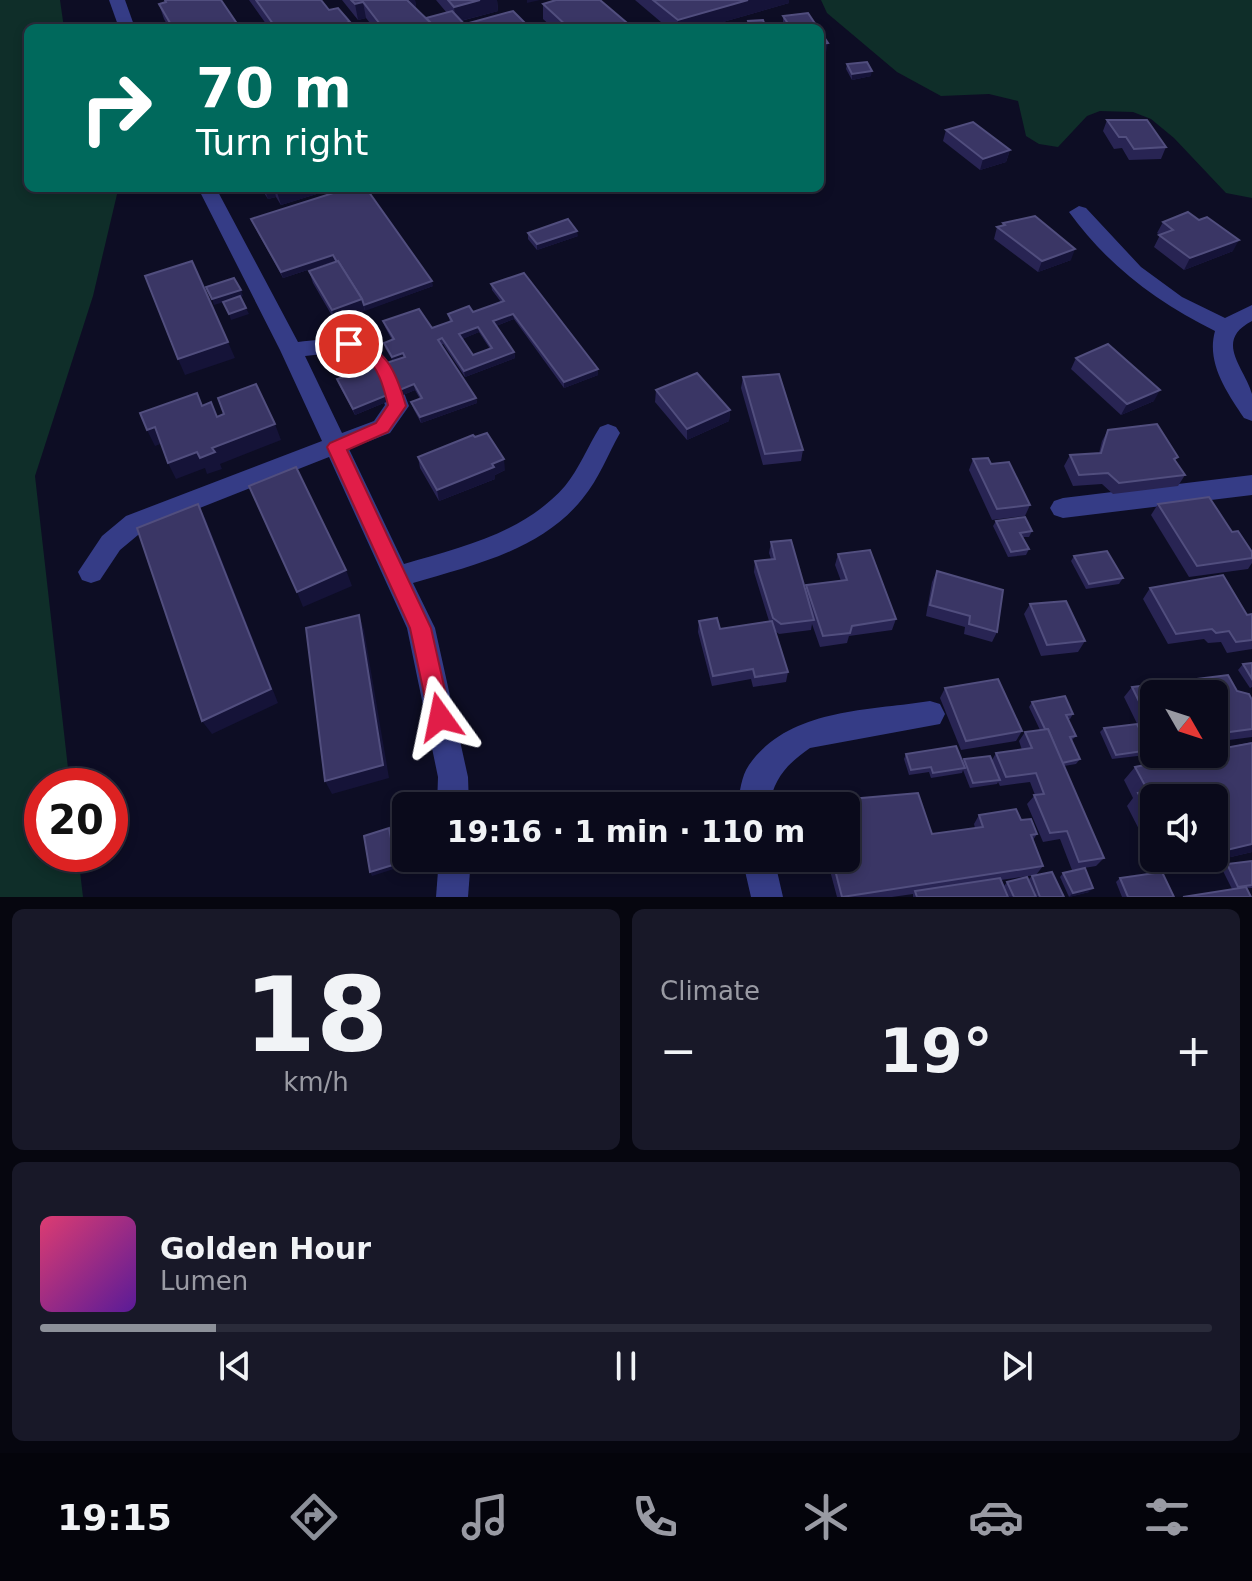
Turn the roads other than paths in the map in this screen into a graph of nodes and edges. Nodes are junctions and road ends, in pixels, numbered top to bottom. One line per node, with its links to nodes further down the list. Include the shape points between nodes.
1 (117, 0): 2 (street)
2 (126, 24)
3 (209, 192): 7 (street)
4 (1079, 212): 6 (street, via 1134,272 1175,302)
5 (1252, 312): 6 (street)
6 (1229, 329): 8 (street, via 1221,356)
7 (291, 350): 10 (street); 10 (street, via 349,344 372,353 389,377 397,406 382,427)
8 (1252, 412)
9 (608, 433): 14 (street, via 574,493 534,529)
10 (336, 447): 13 (street, via 135,523 111,543); 14 (street)
11 (1252, 485): 12 (street)
12 (1063, 508)
13 (91, 572)
14 (397, 577): 16 (street, via 421,628)
15 (930, 714): 17 (street, via 804,735 759,776)
16 (453, 792)
17 (756, 792)
18 (454, 872): 20 (street)
19 (761, 872): 21 (street)
20 (452, 897)
21 (767, 897)

